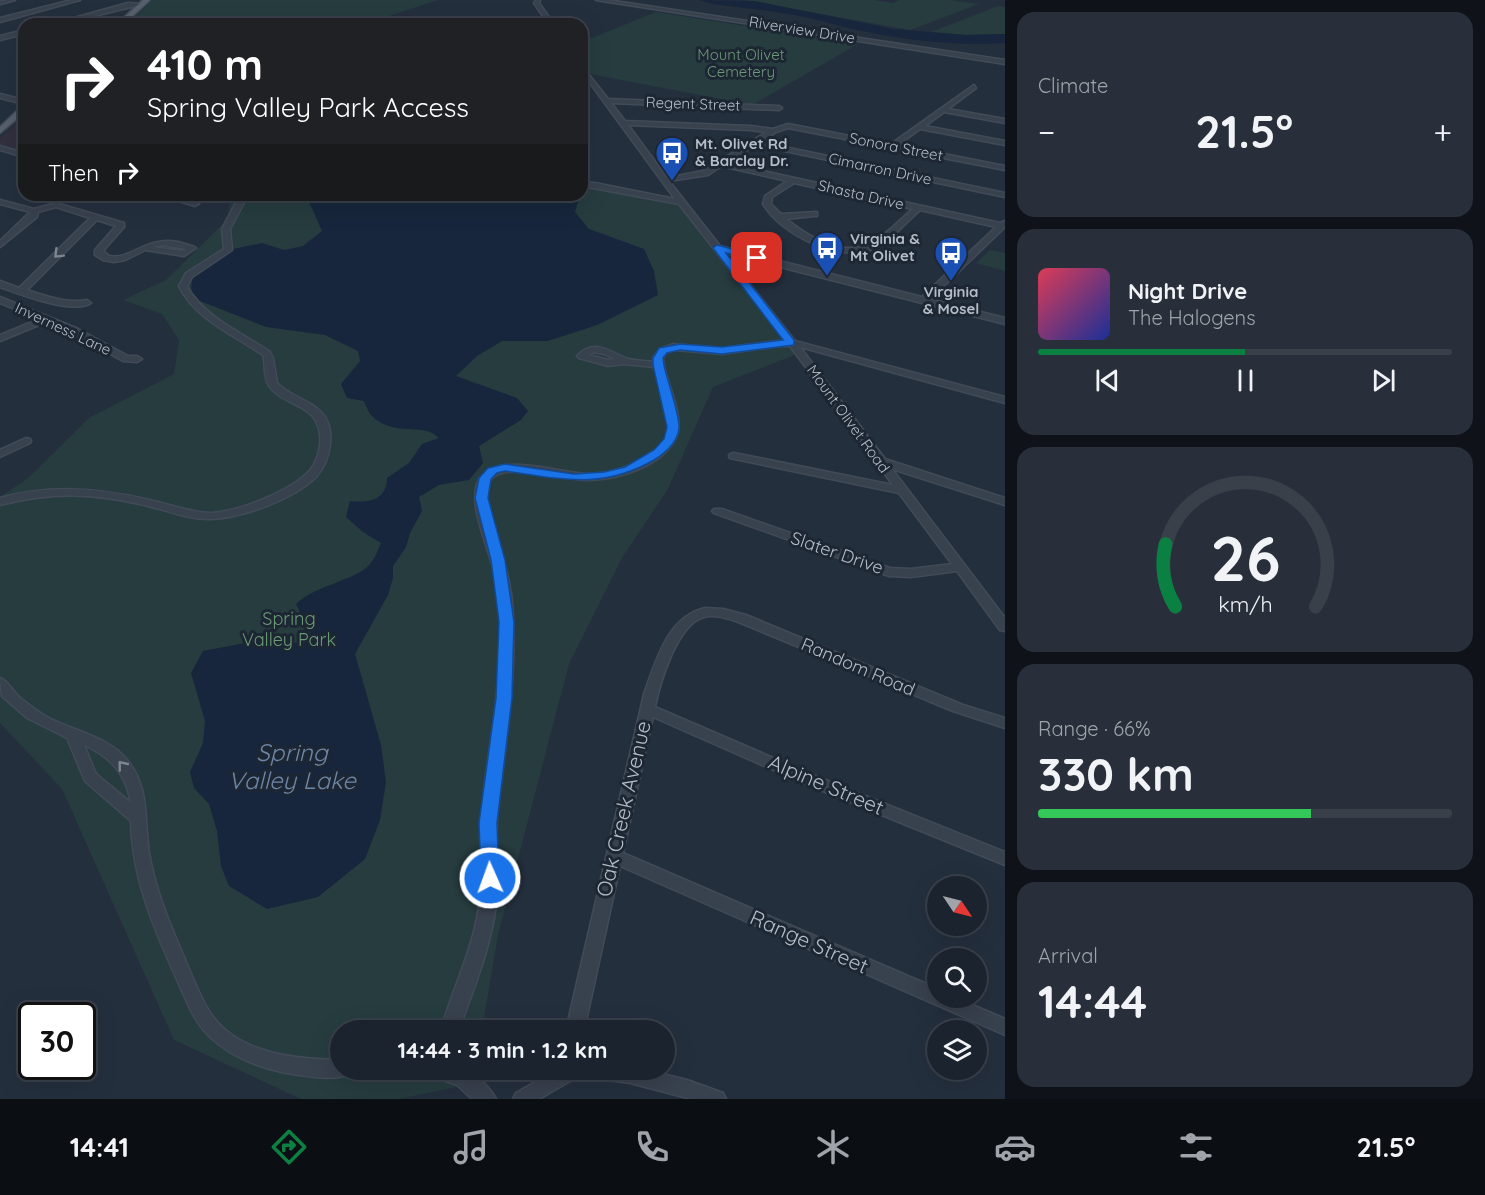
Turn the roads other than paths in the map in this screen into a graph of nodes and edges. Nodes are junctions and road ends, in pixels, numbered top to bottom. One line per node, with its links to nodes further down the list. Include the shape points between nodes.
1 (13, 0): 7 (street)
2 (78, 0): 12 (street)
3 (538, 0): 11 (street, via 536,3)
4 (598, 0): 16 (street, Riverview Drive)
5 (116, 2): 8 (street)
6 (144, 2): 8 (street); 10 (main road)
7 (0, 3)
8 (128, 4): 9 (street)
9 (77, 18)
10 (127, 18)
11 (547, 18)
12 (0, 20)
13 (0, 25): 14 (street)
14 (18, 30)
15 (18, 33): 17 (street)
16 (834, 35): 18 (street, Riverview Drive); 19 (street, via 849,41)
17 (0, 39)
18 (1005, 62)
19 (1005, 68)
20 (588, 76): 24 (street, Mount Olivet Road)
21 (974, 87): 26 (street)
22 (0, 96): 23 (street)
23 (18, 100)
24 (607, 101): 25 (street, Regent Street); 29 (street, Mount Olivet Road)
25 (779, 108)
26 (942, 110): 28 (street); 30 (street)
27 (18, 114): 31 (main road)
28 (1005, 121)
29 (623, 123): 32 (street); 40 (street, Mount Olivet Road)
30 (920, 127): 34 (street); 35 (street)
31 (1, 128)
32 (774, 131): 33 (street); 35 (street, Sonora Street, via 788,126)
33 (756, 143): 38 (street); 43 (street, Cimarron Drive)
34 (1005, 143)
35 (893, 146): 39 (street, Sonora Street)
36 (0, 148): 37 (street)
37 (18, 153)
38 (720, 164): 40 (street, via 694,176); 41 (street, Shasta Drive)
39 (1005, 168)
40 (665, 180): 47 (street, Mount Olivet Road)
41 (793, 180): 49 (street, Shasta Drive); 53 (street, via 767,200)
42 (588, 185): 47 (street)
43 (1005, 195)
44 (185, 201): 48 (street)
45 (241, 201): 76 (street, via 226,229 228,250 189,275 184,282 185,292 195,304 267,354 274,386 308,405 320,418 325,442 316,469 282,492 223,515 202,516 106,494 43,494)
46 (0, 202): 50 (street)
47 (681, 202): 57 (street, Mount Olivet Road)
48 (195, 204)
49 (918, 208): 53 (street, via 876,243 857,250 809,240); 54 (street, Shasta Drive)
50 (34, 212): 52 (street, via 56,206); 55 (street)
51 (814, 214): 53 (street)
52 (96, 217): 56 (street, via 121,225 98,253 129,258); 59 (street, one-way to 59)
53 (778, 217)
54 (1003, 225): 61 (street)
55 (0, 245)
56 (145, 248)
57 (717, 248): 61 (street); 66 (street, Mount Olivet Road)
58 (0, 284): 59 (street)
59 (20, 292): 62 (street, via 78,305)
60 (0, 300): 63 (street, Inverness Lane)
61 (924, 300): 64 (street)
62 (87, 303)
63 (47, 319): 65 (street); 67 (street, Inverness Lane, via 126,358)
64 (1005, 321)
65 (0, 339)
66 (790, 343): 69 (street, via 722,351 673,347 660,354); 70 (street); 74 (street, Mount Olivet Road)
67 (137, 359)
68 (623, 361): 69 (street)
69 (658, 365): 90 (street, via 673,433 650,458 629,470 589,477 498,468 488,474 483,484 481,498 505,603 504,698 488,823 490,878 484,928)
70 (1005, 400)
71 (26, 441): 72 (street)
72 (0, 454)
73 (734, 456): 75 (street)
74 (879, 461): 75 (street, Mount Olivet Road); 77 (street)
75 (901, 490): 79 (street, Mount Olivet Road)
76 (0, 502)
77 (1005, 502)
78 (718, 511): 79 (street, Slater Drive, via 889,572)
79 (959, 567): 81 (street, Mount Olivet Road)
80 (712, 612): 84 (street, Oak Creek Avenue, via 694,616 676,635); 85 (street, Random Road, via 741,618 950,705)
81 (999, 614): 82 (street, Mount Olivet Road)
82 (1005, 627)
83 (0, 683): 86 (street, via 14,702)
84 (647, 710): 88 (street, Oak Creek Avenue); 89 (street, Alpine Street)
85 (1005, 723)
86 (74, 735): 87 (street, via 90,777); 87 (street, one-way to 86, via 139,798 123,765 111,752)
87 (138, 818): 93 (street, via 140,846 158,912 201,1016 213,1031 246,1053 295,1067)
88 (613, 856): 91 (street, Oak Creek Avenue); 92 (street, Range Street)
89 (1005, 858)
90 (453, 1020)
91 (577, 1020)
92 (1005, 1027)
93 (330, 1069)
94 (465, 1080): 97 (street)
95 (553, 1080): 98 (street)
96 (650, 1080): 99 (street)
97 (486, 1099)
98 (523, 1099)
99 (716, 1099)

